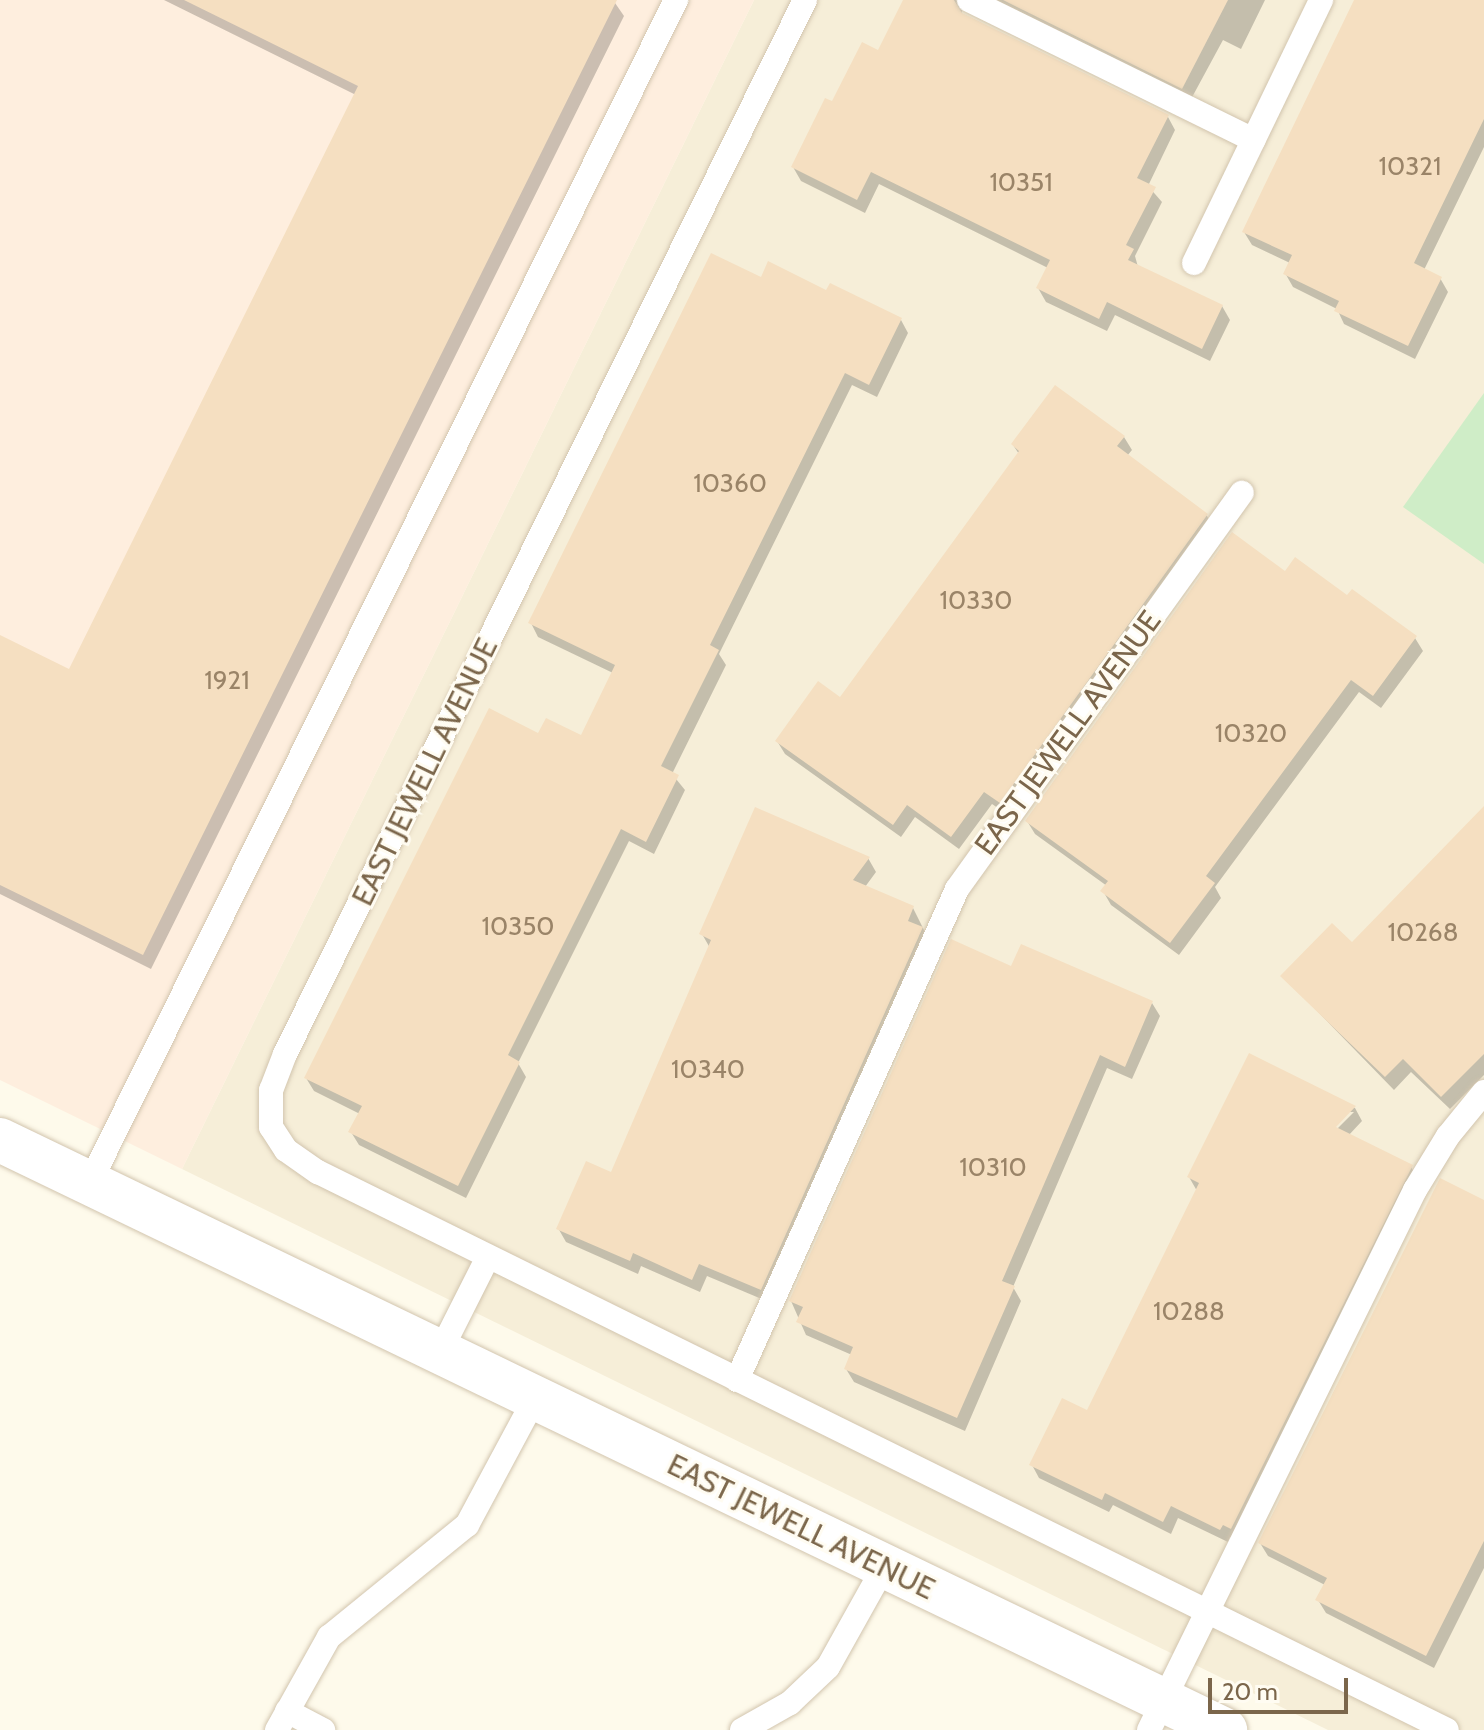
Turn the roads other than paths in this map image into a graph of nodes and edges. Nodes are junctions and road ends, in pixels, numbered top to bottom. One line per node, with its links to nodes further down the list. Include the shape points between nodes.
1 (676, 0): 10 (lane)
2 (805, 0): 11 (lane, EAST JEWELL AVENUE, via 271,1090 271,1127 295,1157)
3 (969, 0): 5 (lane)
4 (1321, 0): 5 (lane)
5 (1253, 140): 6 (lane)
6 (1194, 263)
7 (1242, 493): 13 (lane, EAST JEWELL AVENUE, via 957,889)
8 (1484, 1092): 16 (lane, via 1442,1143 1415,1190)
9 (0, 1140): 10 (street, EAST JEWELL AVENUE)
10 (89, 1184): 12 (street, EAST JEWELL AVENUE)
11 (488, 1257): 12 (lane); 13 (lane, EAST JEWELL AVENUE)
12 (439, 1354): 14 (street, EAST JEWELL AVENUE)
13 (737, 1380): 16 (lane, EAST JEWELL AVENUE)
14 (534, 1400): 15 (street, EAST JEWELL AVENUE); 18 (lane, via 460,1534 340,1627 311,1663)
15 (884, 1567): 17 (street, EAST JEWELL AVENUE); 20 (lane, via 828,1667 790,1703)
16 (1205, 1611): 17 (lane); 22 (lane, EAST JEWELL AVENUE)
17 (1156, 1715): 21 (street, EAST JEWELL AVENUE)
18 (282, 1720): 19 (lane)
19 (323, 1730)
20 (742, 1730)
21 (1225, 1730)
22 (1447, 1730)

